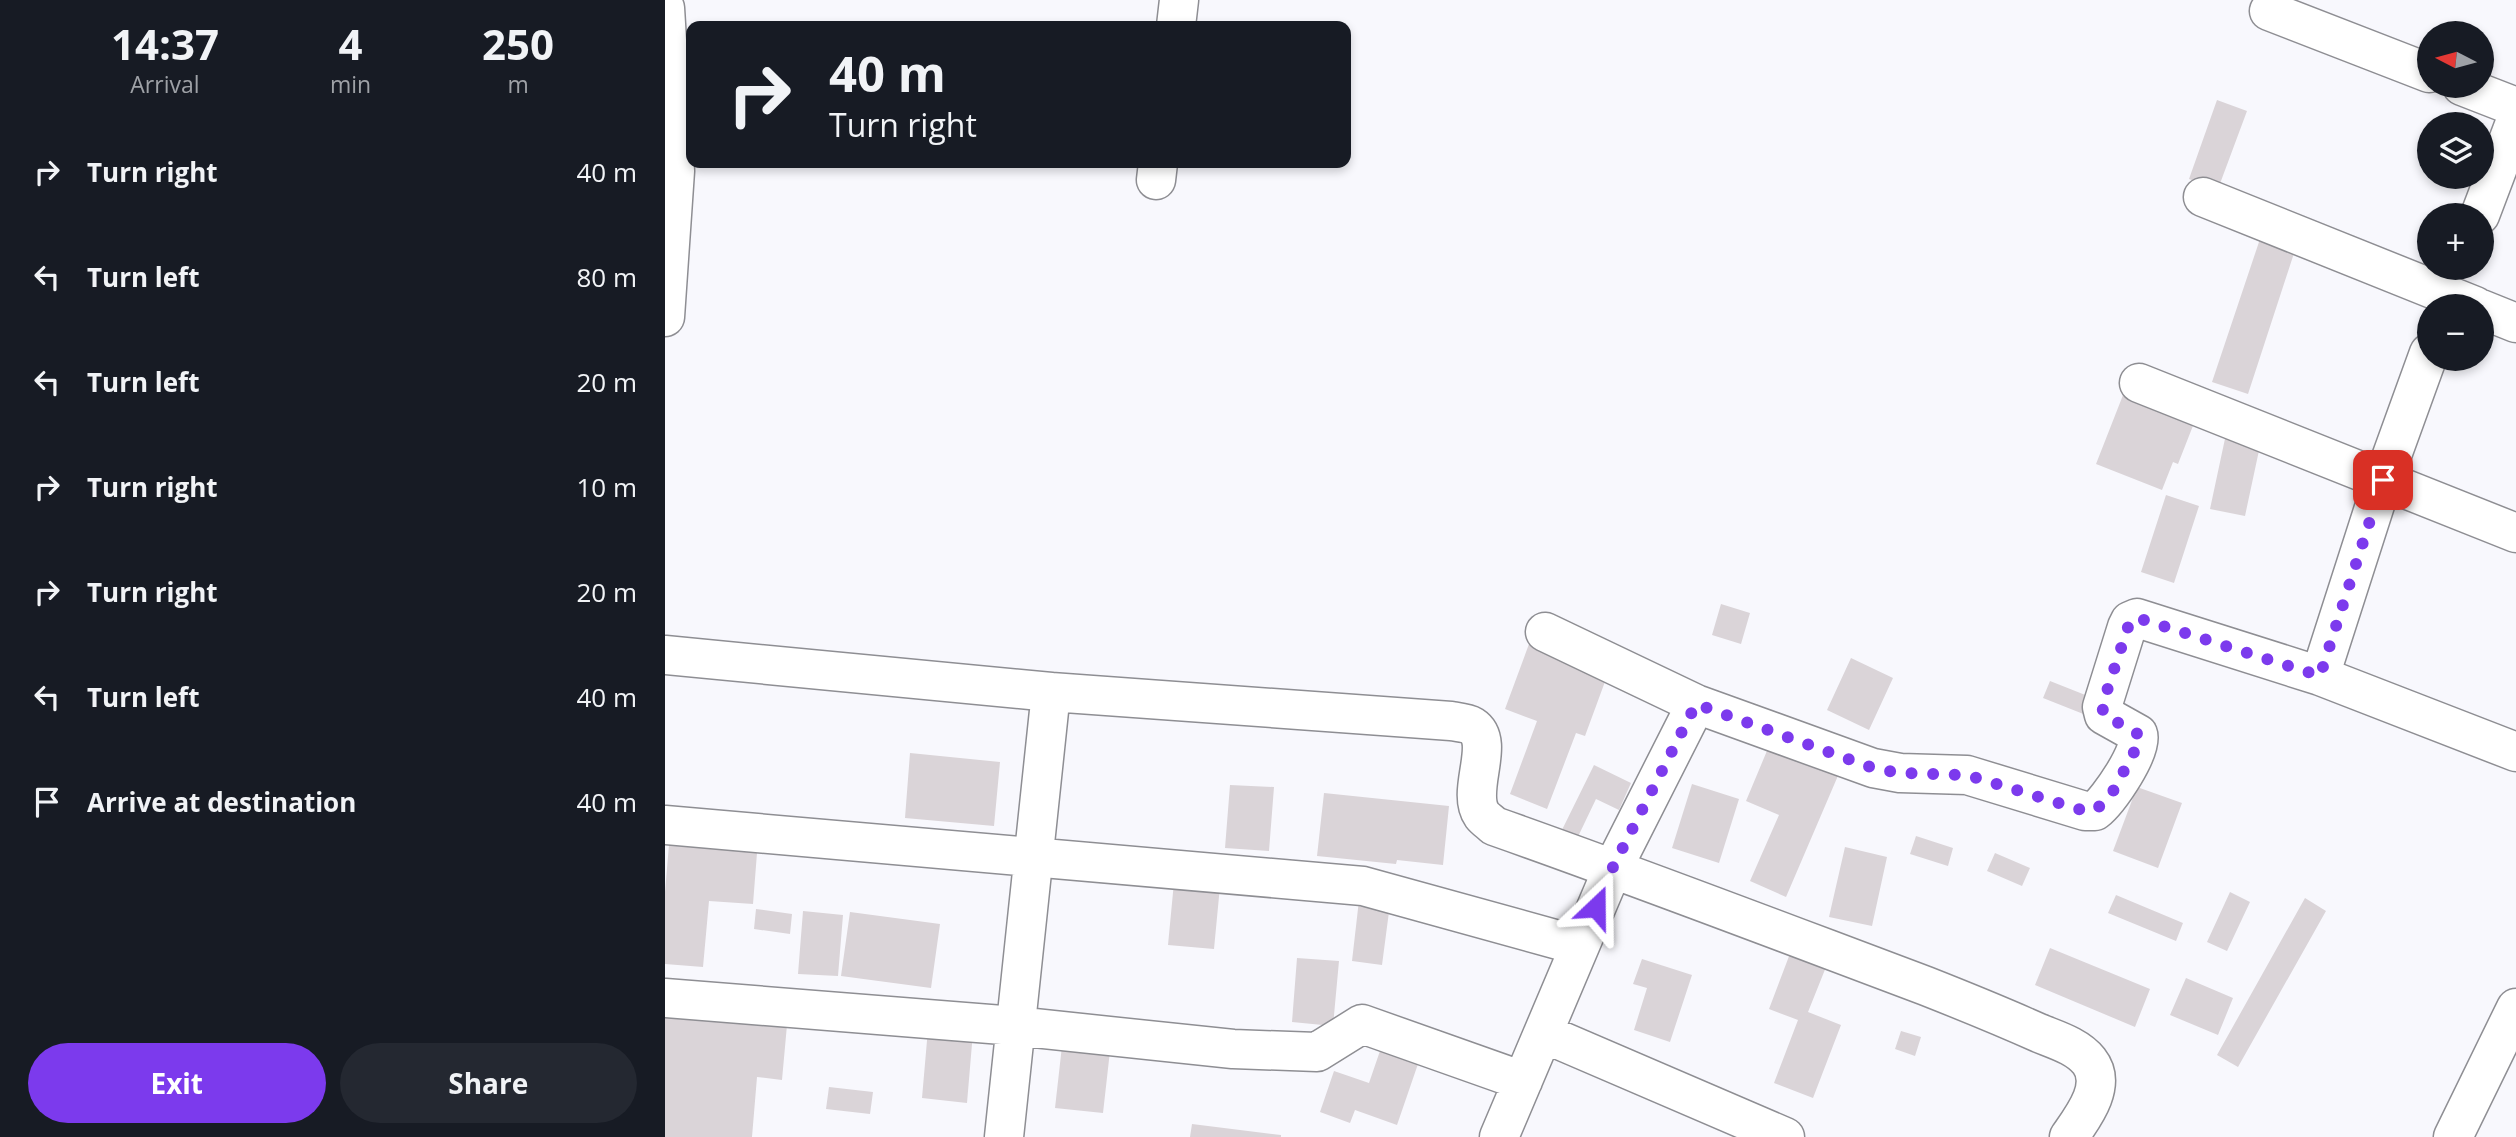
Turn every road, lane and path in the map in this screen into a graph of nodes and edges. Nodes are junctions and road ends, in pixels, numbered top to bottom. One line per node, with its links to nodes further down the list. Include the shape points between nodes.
1 (1179, 0): 4 (street)
2 (665, 8): 13 (street, via 675,171)
3 (2269, 11): 5 (street)
4 (1177, 21)
5 (2417, 68)
6 (2493, 98): 7 (street)
7 (2516, 107)
8 (2516, 120): 10 (street)
9 (2203, 197): 11 (street)
10 (2485, 203)
11 (2455, 294)
12 (2494, 312): 14 (street)
13 (665, 317)
14 (2516, 323)
15 (2423, 371): 17 (street)
16 (2139, 383): 17 (street)
17 (2383, 480): 18 (street); 21 (street)
18 (2516, 533)
19 (1545, 632): 23 (street)
20 (665, 655): 22 (street)
21 (2320, 676): 23 (street, via 2133,619 2102,706 2104,715 2138,734 2139,746 2110,797 2095,810 2085,811 1967,775 1873,768); 24 (street)
22 (1051, 692): 26 (street); 27 (street, via 1471,726 1481,735 1475,796 1481,814 1494,826)
23 (1696, 704): 27 (street)
24 (2516, 752)
25 (665, 825): 26 (street)
26 (1033, 858): 28 (street, via 1363,886); 31 (street)
27 (1613, 867): 28 (street); 37 (street, via 1979,1006 2076,1049 2090,1062 2094,1091)
28 (1580, 946): 32 (street)
29 (665, 999): 31 (street)
30 (2516, 1007): 38 (street)
31 (1015, 1026): 33 (street, via 1233,1049 1317,1052 1362,1024); 34 (street)
32 (1543, 1033): 33 (street); 36 (street)
33 (1523, 1081): 35 (street)
34 (1004, 1137)
35 (1499, 1137)
36 (1785, 1137)
37 (2069, 1137)
38 (2453, 1137)

